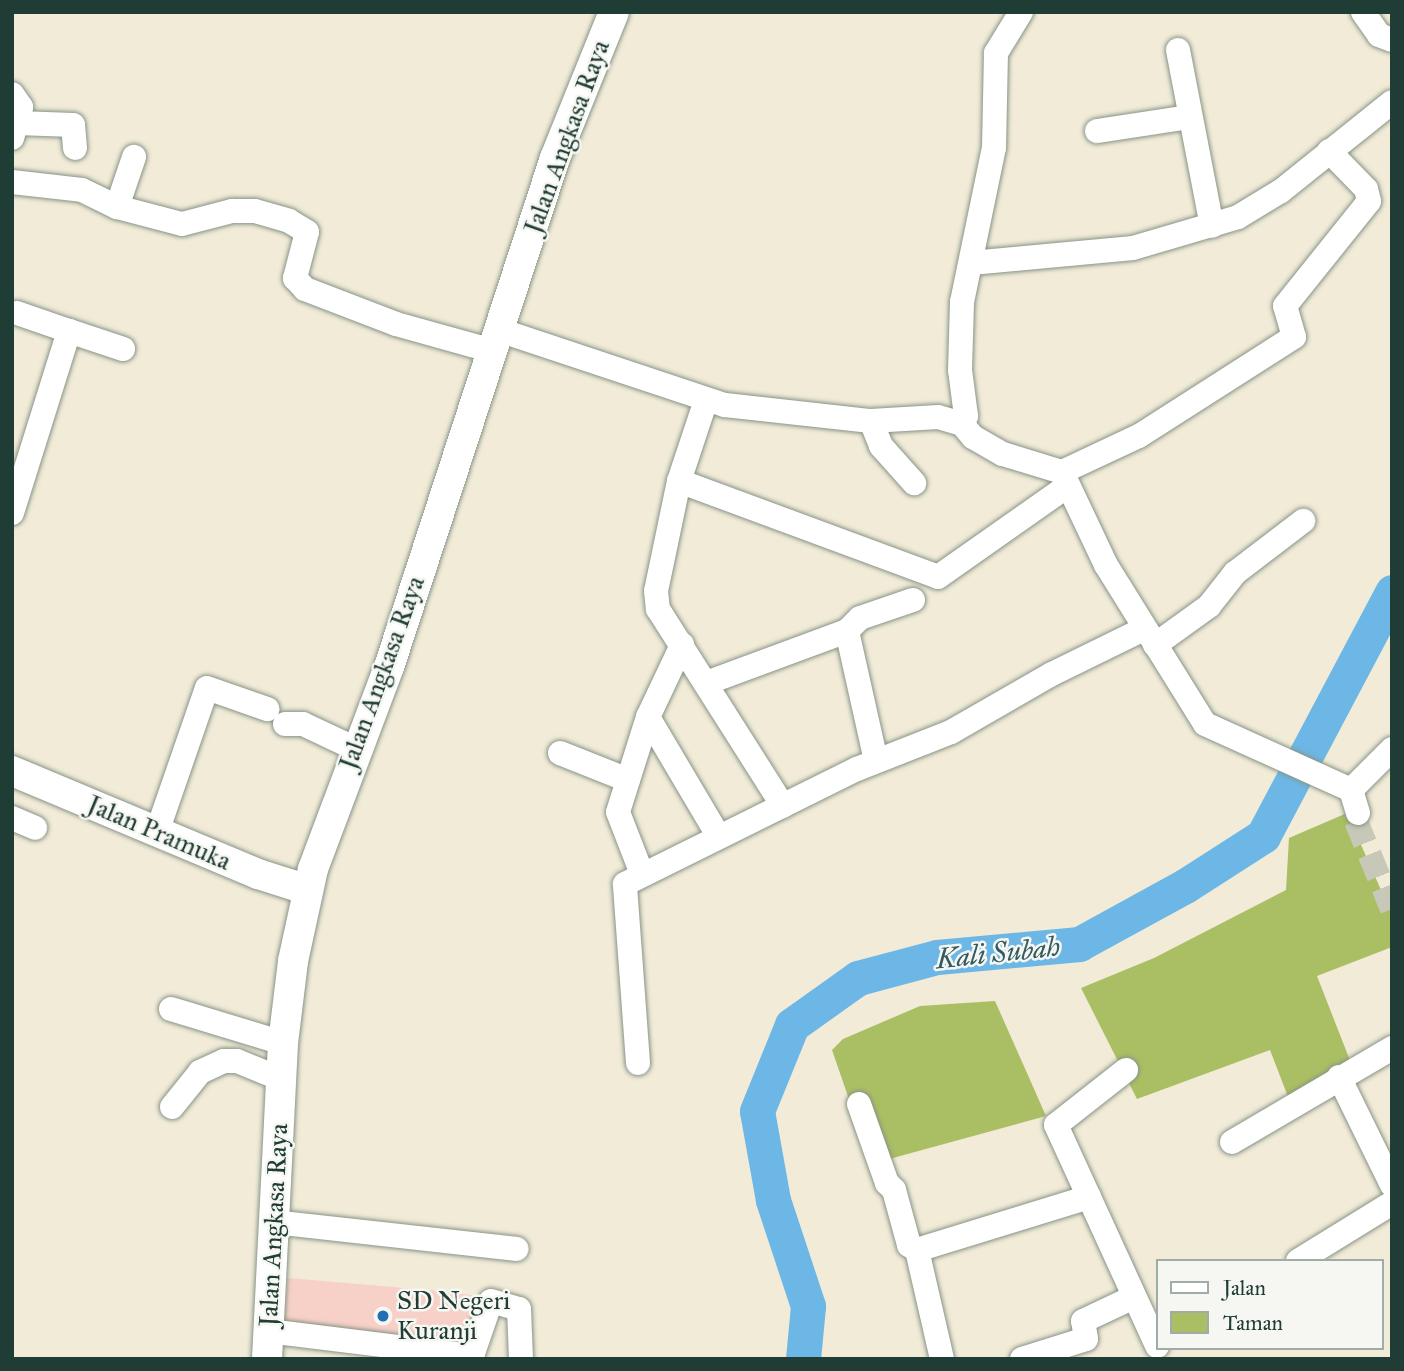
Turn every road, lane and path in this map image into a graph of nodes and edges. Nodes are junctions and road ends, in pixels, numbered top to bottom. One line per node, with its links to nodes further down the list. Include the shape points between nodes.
1 (614, 12): 20 (street, Jalan Angkasa Raya, via 560,146)
2 (1021, 12): 17 (street, via 996,54 994,148)
3 (1363, 12): 4 (street, via 1379,35)
4 (1392, 40)
5 (1178, 50): 8 (street)
6 (12, 94): 9 (street, via 21,107)
7 (1392, 102): 12 (street)
8 (1188, 117): 10 (street); 16 (street)
9 (15, 131): 11 (street, via 73,125)
10 (1097, 131)
11 (75, 148)
12 (1329, 151): 16 (street, via 1259,207); 25 (street, via 1366,189 1369,201 1285,306 1294,337)
13 (134, 157): 15 (street)
14 (12, 182): 15 (street, via 82,190)
15 (117, 207): 20 (street, via 182,224 232,211 255,211 289,221 307,232 295,278 305,289 396,324)
16 (1212, 226): 17 (street, via 1133,248)
17 (971, 263): 24 (street, via 962,302 960,370 966,416)
18 (17, 313): 19 (street)
19 (69, 331): 21 (street); 28 (street)
20 (496, 341): 22 (street, via 631,370); 36 (street, Jalan Angkasa Raya, via 390,667)
21 (123, 349)
22 (706, 400): 23 (street); 26 (street)
23 (871, 421): 24 (street, via 938,417); 27 (street, via 881,446)
24 (962, 424): 25 (street, via 973,437 1003,454)
25 (1064, 479): 26 (street, via 938,577); 32 (street)
26 (680, 481): 33 (street, via 656,591 658,609)
27 (914, 483)
28 (12, 513)
29 (1303, 521): 32 (street, via 1235,573 1209,606)
30 (913, 600): 31 (street, via 860,618)
31 (847, 631): 34 (street); 39 (street)
32 (1149, 637): 37 (street, via 1205,724 1224,736 1261,746 1348,796); 39 (street, via 1052,674 951,733)
33 (682, 645): 34 (street); 35 (street)
34 (709, 682): 42 (street)
35 (648, 717): 41 (street); 46 (street)
36 (356, 749): 45 (street, via 207,688); 48 (street, Jalan Angkasa Raya, via 324,830)
37 (1392, 749)
38 (560, 753): 41 (street)
39 (876, 761): 42 (street)
40 (12, 771): 45 (street, Jalan Pramuka)
41 (628, 780): 47 (street, via 619,819)
42 (783, 806): 46 (street)
43 (12, 818): 44 (street)
44 (35, 828)
45 (157, 832): 48 (street, Jalan Pramuka)
46 (719, 837): 47 (street)
47 (642, 874): 52 (street, via 625,884 623,891)
48 (308, 890): 50 (street, Jalan Angkasa Raya)
49 (171, 1009): 50 (street)
50 (283, 1043): 55 (street, Jalan Angkasa Raya)
51 (1392, 1048): 54 (street)
52 (638, 1063)
53 (1126, 1070): 60 (street, via 1056,1125)
54 (1339, 1077): 58 (street); 59 (street)
55 (281, 1079): 57 (street, via 237,1061 223,1061 200,1072); 62 (street, Jalan Angkasa Raya)
56 (859, 1104): 64 (street, via 887,1183 894,1190 909,1245)
57 (172, 1107)
58 (1232, 1142)
59 (1392, 1185)
60 (1089, 1198): 64 (street); 66 (street)
61 (1392, 1203): 65 (street)
62 (273, 1222): 63 (street); 68 (street, Jalan Angkasa Raya)
63 (517, 1249)
64 (917, 1250): 71 (street)
65 (1301, 1259)
66 (1133, 1297): 67 (street); 72 (street, via 1083,1321 1086,1339)
67 (1156, 1344)
68 (267, 1345): 69 (street)
69 (472, 1357): 70 (street, via 491,1301 520,1309)
70 (521, 1359)
71 (942, 1359)
72 (1022, 1359)

